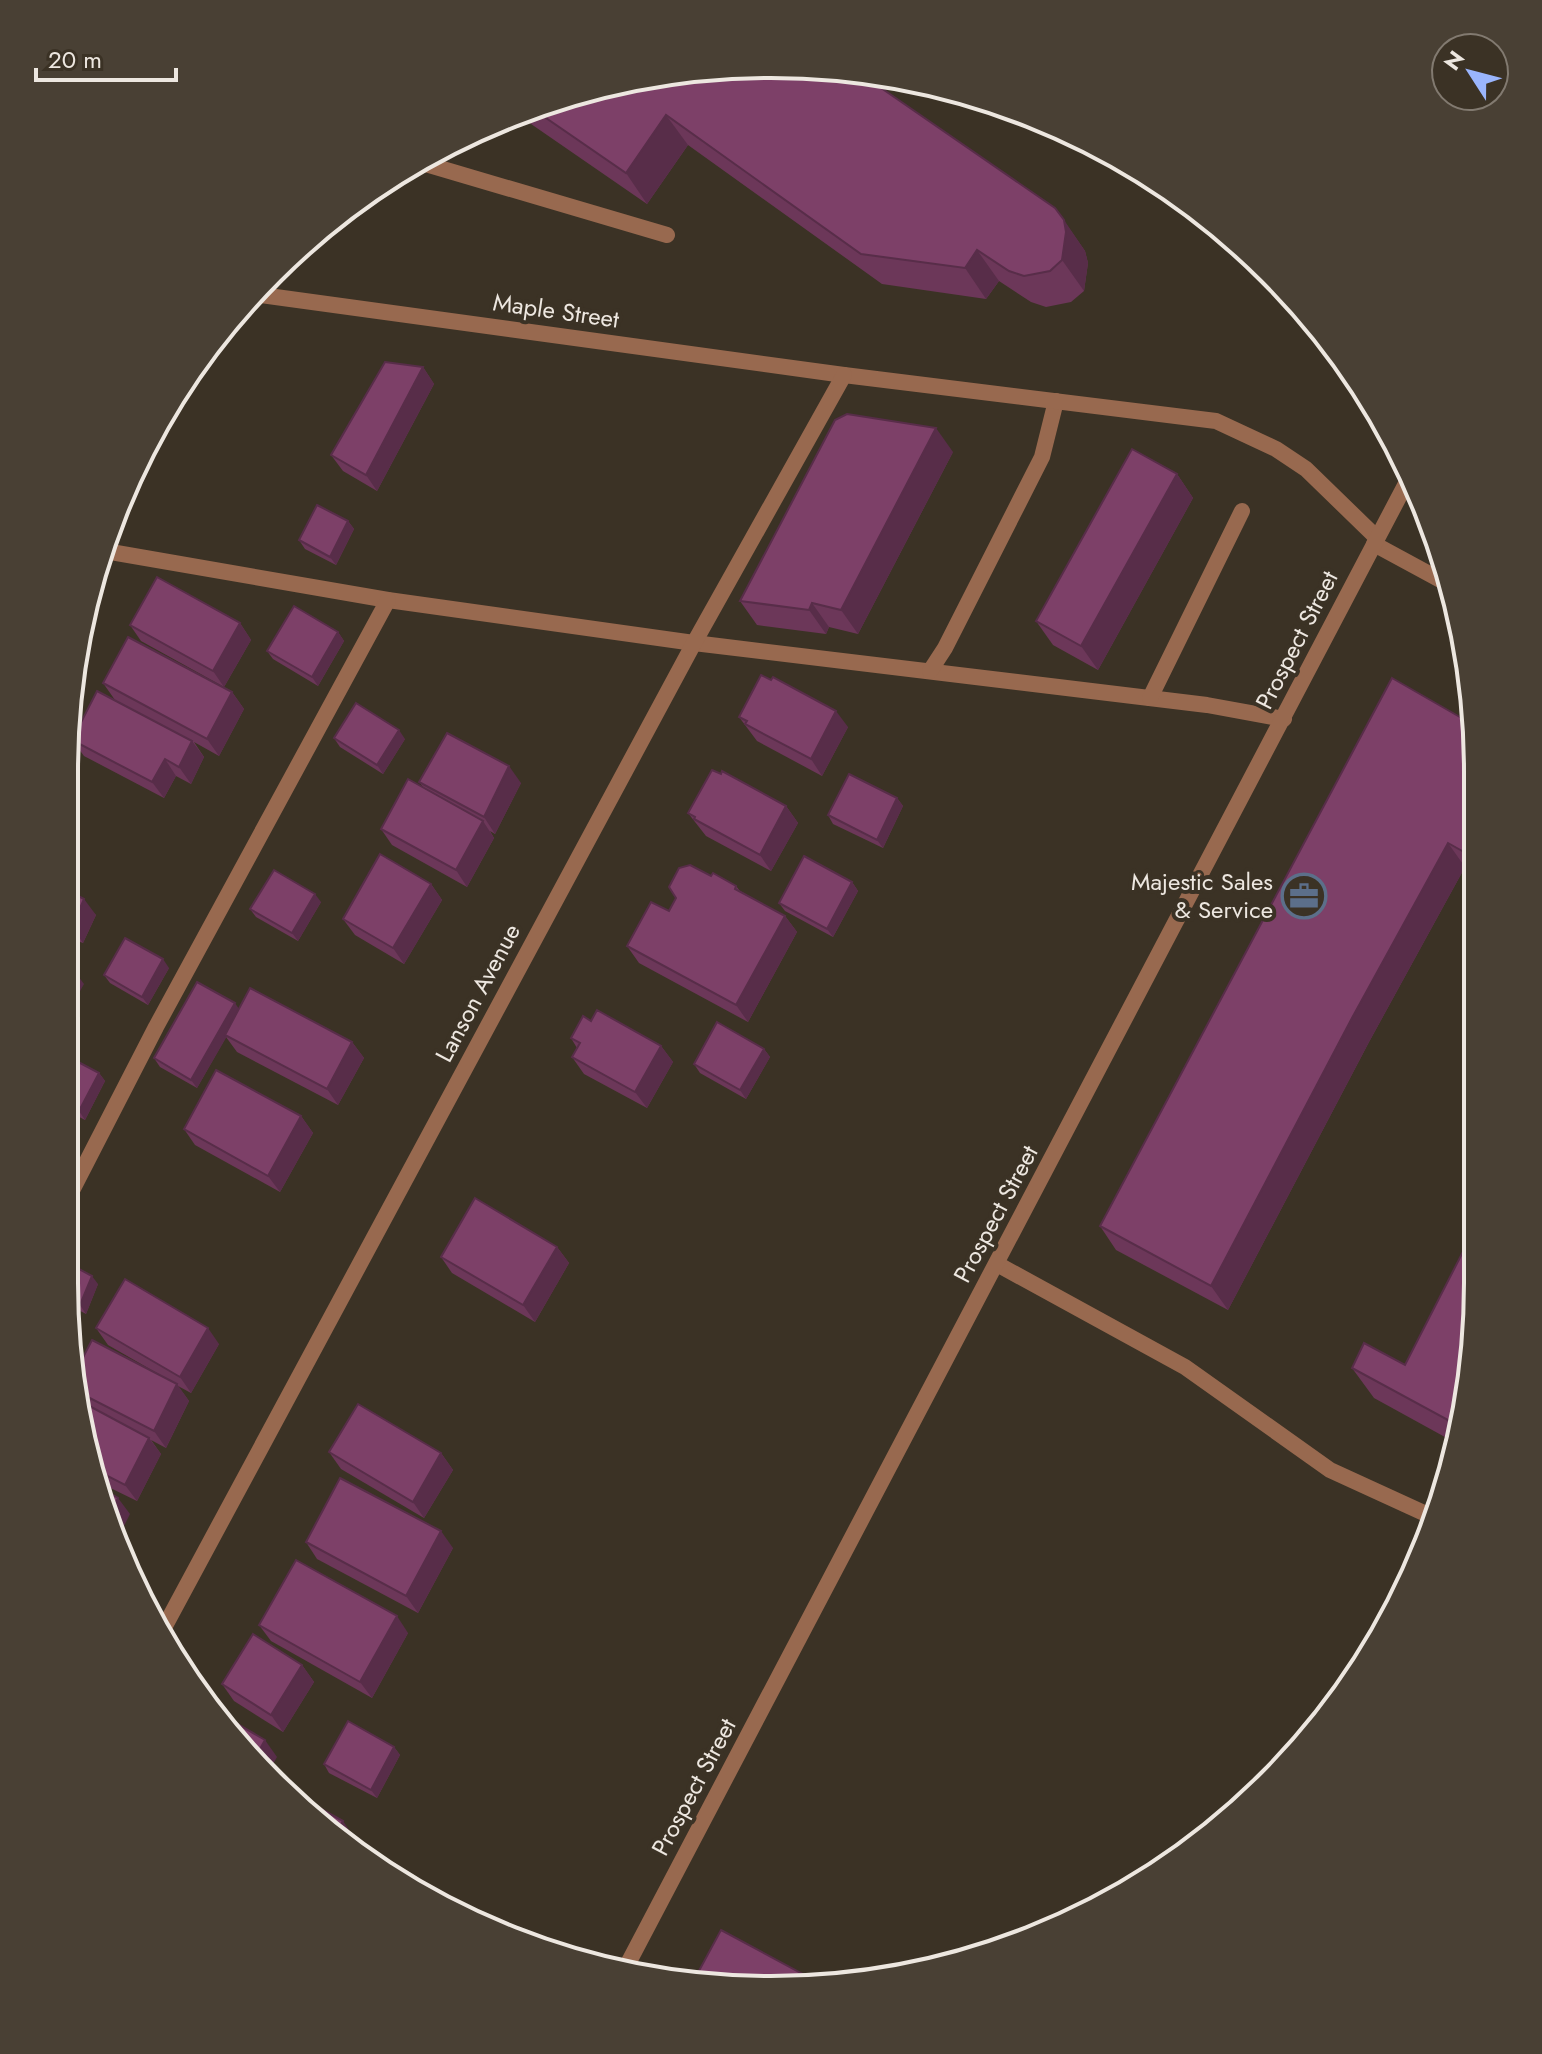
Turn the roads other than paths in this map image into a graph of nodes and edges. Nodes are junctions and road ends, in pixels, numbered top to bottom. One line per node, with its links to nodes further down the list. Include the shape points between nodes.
1 (433, 166): 2 (street)
2 (667, 235)
3 (267, 296): 4 (street, Maple Street)
4 (844, 375): 5 (street, Maple Street); 12 (street, Lanson Avenue)
5 (1056, 401): 8 (street, Maple Street, via 1216,421 1242,431 1306,469); 13 (street, via 1042,457)
6 (1403, 488): 8 (street, Prospect Street)
7 (1242, 511): 14 (street)
8 (1375, 541): 10 (street, Maple Street); 15 (street, Prospect Street)
9 (114, 553): 11 (street)
10 (1436, 577)
11 (388, 600): 12 (street); 16 (street)
12 (694, 643): 13 (street); 19 (street, Lanson Avenue)
13 (930, 671): 14 (street)
14 (1150, 698): 15 (street)
15 (1284, 719): 17 (street, Prospect Street)
16 (78, 1179)
17 (997, 1264): 18 (street, via 1185,1367 1330,1470); 20 (street, Prospect Street)
18 (1424, 1513)
19 (167, 1622)
20 (629, 1961)

